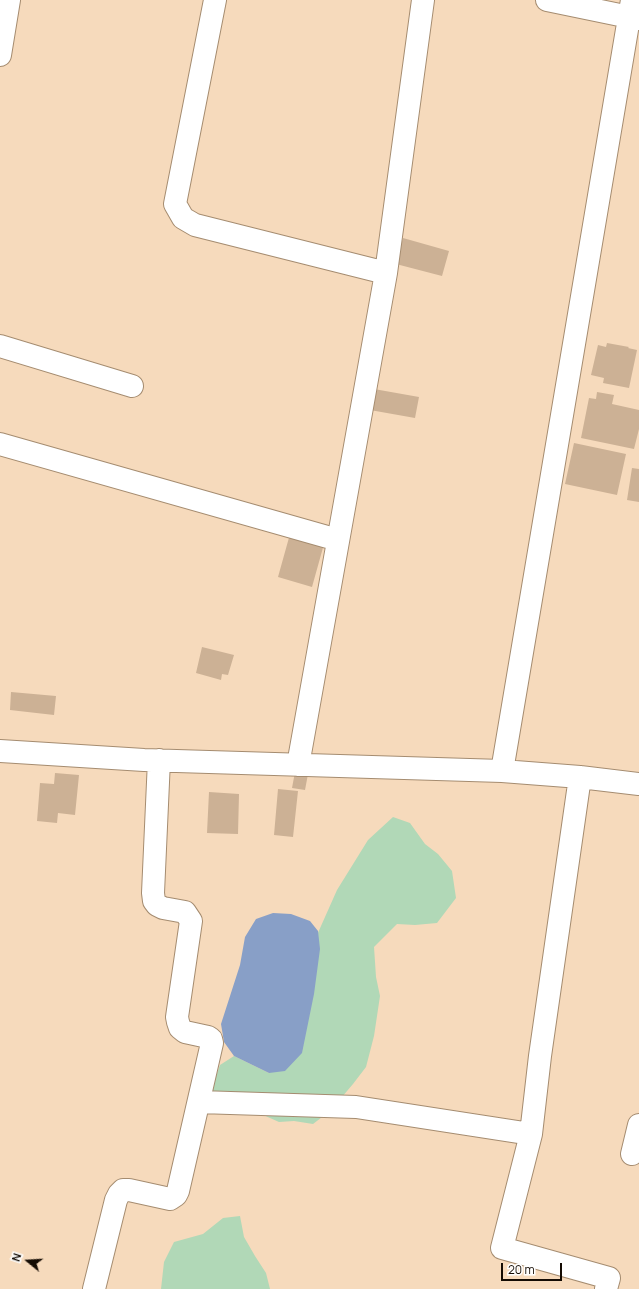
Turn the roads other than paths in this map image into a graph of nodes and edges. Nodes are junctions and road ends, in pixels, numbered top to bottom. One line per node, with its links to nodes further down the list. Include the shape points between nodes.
1 (9, 0): 6 (street)
2 (215, 0): 7 (street, via 175,204 183,218 195,224)
3 (423, 0): 7 (street)
4 (547, 0): 5 (street)
5 (633, 12): 15 (street)
6 (0, 55)
7 (386, 273): 11 (street)
8 (0, 346): 9 (street)
9 (132, 386)
10 (0, 444): 11 (street)
11 (338, 540): 14 (street)
12 (0, 751): 13 (street)
13 (159, 760): 14 (street); 18 (street, via 153,893 154,901 158,905 185,912 191,921 177,1016 180,1028 185,1032 208,1036 211,1039)
14 (298, 764): 15 (street)
15 (502, 771): 16 (street)
16 (580, 777): 17 (street); 20 (street)
17 (639, 784)
18 (199, 1102): 20 (street, via 356,1107); 22 (street, via 178,1192 170,1199 129,1190 123,1190 119,1194)
19 (639, 1125): 21 (street)
20 (531, 1134): 23 (street, via 502,1248 609,1278)
21 (632, 1154)
22 (94, 1289)
23 (606, 1289)

